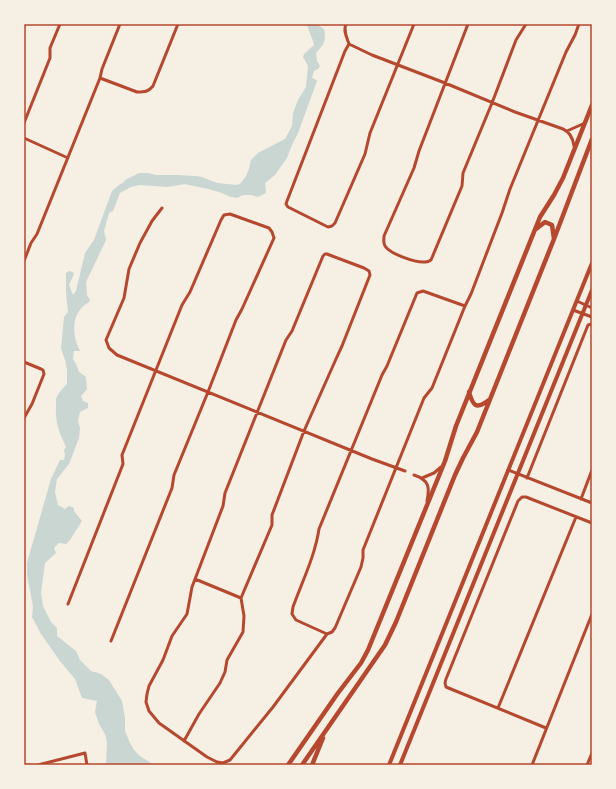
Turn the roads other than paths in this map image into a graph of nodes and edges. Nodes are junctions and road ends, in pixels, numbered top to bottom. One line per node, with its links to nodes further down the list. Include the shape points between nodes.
1 (60, 24): 16 (street, via 50,48 50,58)
2 (120, 24): 11 (street)
3 (178, 24): 11 (street, via 149,91 137,92)
4 (346, 24): 9 (street, via 345,34)
5 (414, 24): 10 (street)
6 (468, 24): 12 (street)
7 (526, 24): 13 (street, via 516,40)
8 (579, 24): 15 (street)
9 (349, 44): 10 (street); 10 (street, via 286,201 288,207 328,227 335,223 365,154 370,133)
10 (398, 64): 12 (street)
11 (100, 78): 23 (street)
12 (445, 83): 13 (street); 13 (street, via 414,168 384,236 385,246 402,257 417,262 431,260 462,186 463,173)
13 (492, 103): 15 (street)
14 (592, 105): 17 (main road)
15 (538, 120): 18 (street); 32 (street)
16 (24, 122)
17 (585, 123): 18 (street); 22 (main road)
18 (567, 131): 22 (street)
19 (24, 138): 23 (street)
20 (592, 139): 21 (main road)
21 (591, 144): 26 (main road)
22 (574, 149): 25 (main road, via 563,178)
23 (68, 158): 27 (street)
24 (162, 208): 39 (street, via 140,243 129,269 124,298 106,340 109,348 117,355)
25 (535, 230): 26 (main road, via 545,222 548,223 552,225); 41 (main road)
26 (554, 239): 42 (main road)
27 (24, 261)
28 (592, 263): 30 (street)
29 (592, 290): 31 (street)
30 (576, 301): 31 (street); 34 (street)
31 (586, 305): 33 (street); 35 (street)
32 (465, 306): 46 (street, via 423,291 417,293); 48 (street)
33 (592, 308)
34 (573, 310): 35 (street); 49 (street)
35 (582, 313): 36 (street); 52 (street)
36 (592, 317)
37 (592, 324): 55 (street, via 588,326)
38 (24, 362): 44 (street, via 43,370 44,374)
39 (156, 371): 40 (street); 40 (street, via 182,305 224,215 230,214 269,228 274,238 236,320); 63 (street, via 122,455 123,464)
40 (208, 392): 43 (street); 66 (street)
41 (469, 392): 42 (main road, via 472,402 476,405 480,406); 47 (main road)
42 (490, 399): 70 (main road, via 478,432 455,475 391,633)
43 (257, 412): 45 (street); 45 (street, via 323,256 327,254 364,268 370,275); 61 (street)
44 (24, 418)
45 (304, 432): 46 (street); 62 (street, via 272,515 272,526)
46 (351, 451): 48 (street); 65 (street, via 319,529 314,551 292,611 296,620)
47 (445, 461): 54 (street, via 434,473); 58 (main road)
48 (396, 467): 51 (street); 65 (street, via 363,550 361,567 335,628)
49 (508, 470): 52 (street); 67 (street)
50 (592, 470): 56 (street)
51 (405, 471)
52 (517, 474): 55 (street); 68 (street)
53 (414, 475): 54 (street)
54 (422, 478): 58 (street, via 428,486)
55 (527, 478): 56 (street)
56 (580, 499): 57 (street)
57 (592, 504)
58 (425, 509): 78 (main road, via 368,650)
59 (576, 517): 60 (street); 69 (street); 69 (street, via 526,497 518,501 445,683 446,687)
60 (592, 523)
61 (195, 579): 62 (street); 72 (street, via 187,614 172,636 149,686 146,702 159,722)
62 (241, 598): 72 (street, via 243,632 227,660 220,683)
63 (68, 604)
64 (592, 614): 71 (street)
65 (327, 634): 72 (street, via 230,760 217,762)
66 (111, 641)
67 (418, 695): 68 (street); 81 (street)
68 (426, 699): 82 (street)
69 (498, 708): 71 (street)
70 (328, 728): 79 (main road); 80 (main road)
71 (546, 728): 83 (street)
72 (184, 742)
73 (592, 753): 84 (street)
74 (24, 765): 75 (street)
75 (30, 765)
76 (38, 765): 77 (street, via 85,754)
77 (88, 765)
78 (288, 765)
79 (302, 765)
80 (312, 765)
81 (389, 765)
82 (400, 765)
83 (532, 765)
84 (587, 765)

